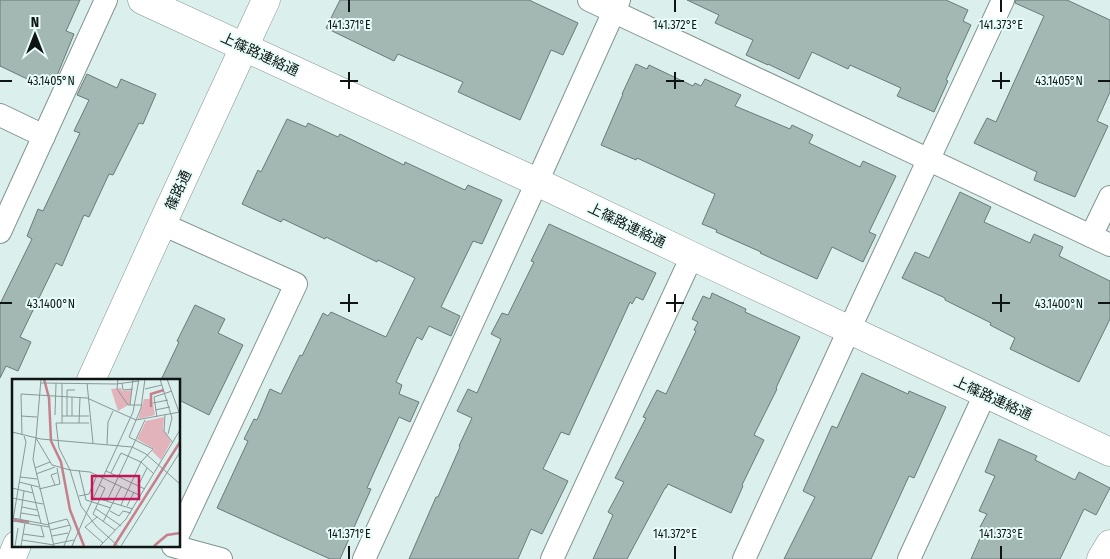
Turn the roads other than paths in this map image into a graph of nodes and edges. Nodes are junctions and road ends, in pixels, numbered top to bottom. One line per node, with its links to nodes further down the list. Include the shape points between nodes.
1 (106, 0): 9 (street)
2 (142, 0): 7 (street, 上篠路連絡通)
3 (266, 0): 7 (street, 篠路通)
4 (589, 0): 6 (street)
5 (1000, 1): 10 (street)
6 (616, 5): 10 (street); 11 (street)
7 (244, 47): 11 (street, 上篠路連絡通); 13 (street, 篠路通)
8 (0, 114): 9 (street)
9 (44, 136): 14 (street)
10 (928, 160): 15 (street); 17 (street)
11 (537, 182): 16 (street, 上篠路連絡通); 29 (street)
12 (1110, 197): 15 (street)
13 (162, 224): 18 (street, 篠路通); 21 (street, via 296,284)
14 (0, 232)
15 (1101, 240)
16 (692, 256): 17 (street, 上篠路連絡通); 30 (street)
17 (849, 330): 19 (street, 上篠路連絡通); 31 (street)
18 (91, 379)
19 (985, 394): 20 (street, 上篠路連絡通); 32 (street)
20 (1110, 452)
21 (180, 531)
22 (1110, 544): 33 (street)
23 (17, 546): 26 (street)
24 (172, 546): 27 (street)
25 (176, 546): 28 (street)
26 (11, 559)
27 (166, 559)
28 (221, 559)
29 (364, 559)
30 (552, 559)
31 (744, 559)
32 (909, 559)
33 (1101, 559)

